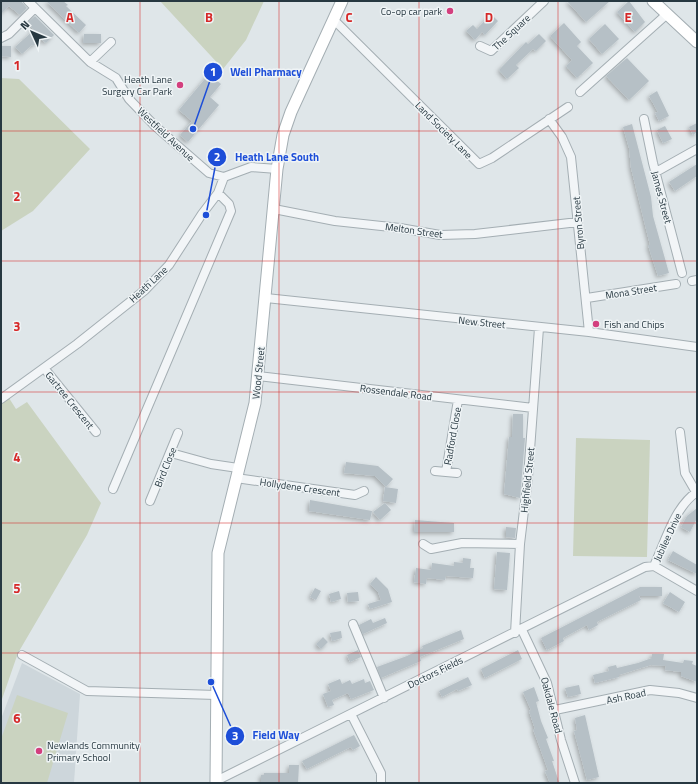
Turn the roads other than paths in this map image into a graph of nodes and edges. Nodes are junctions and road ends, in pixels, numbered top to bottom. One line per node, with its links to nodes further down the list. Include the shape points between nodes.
1 (28, 1): 5 (street, Westfield Avenue)
2 (342, 1): 7 (street, Wood Street)
3 (653, 1): 6 (street)
4 (542, 3): 11 (street, The Square, via 491,51)
5 (35, 8): 8 (street, via 10,34); 12 (street, Westfield Avenue)
6 (666, 15): 10 (street); 13 (street)
7 (334, 20): 15 (street, Land Society Lane, via 479,164); 18 (street, Wood Street, via 291,112 283,135)
8 (1, 38)
9 (111, 42): 12 (street)
10 (697, 42)
11 (480, 46)
12 (90, 62): 20 (street, Westfield Avenue, via 116,78 140,111 198,164 212,175)
13 (580, 92)
14 (568, 107): 15 (street, Land Society Lane)
15 (549, 120): 23 (street, Byron Street, via 562,137 571,157)
16 (644, 120): 19 (street, James Street)
17 (697, 149): 19 (street)
18 (277, 169): 20 (street, via 251,167); 22 (street, Wood Street)
19 (656, 172): 24 (street, James Street)
20 (224, 177): 21 (street, Heath Lane)
21 (218, 193): 31 (street, Heath Lane, via 169,265 145,290); 44 (street, via 229,204 231,211)
22 (274, 209): 23 (street, Melton Street, via 335,221 440,235 475,234); 26 (street, Wood Street)
23 (578, 222): 27 (street, Byron Street)
24 (682, 273)
25 (676, 284): 27 (street, Mona Street)
26 (266, 298): 28 (street, New Street); 32 (street, Wood Street)
27 (587, 298): 29 (street, Byron Street)
28 (539, 328): 29 (street, New Street); 35 (street, Highfield Street)
29 (589, 332): 30 (street, New Street)
30 (697, 347)
31 (44, 368): 33 (street, Heath Lane); 36 (street, Gartree Crescent)
32 (258, 376): 34 (street, Rossendale Road); 42 (street, Wood Street, via 255,403)
33 (1, 399)
34 (458, 400): 35 (street, Rossendale Road); 41 (street, Radford Close)
35 (533, 408): 49 (street, Highfield Street)
36 (96, 432)
37 (680, 432): 46 (street, via 685,473)
38 (178, 433): 39 (street, Bird Close)
39 (171, 453): 42 (street, Hollydene Crescent); 47 (street, Bird Close)
40 (435, 471): 41 (street, Radford Close)
41 (446, 472): 43 (street, Radford Close)
42 (237, 473): 45 (street, Hollydene Crescent, via 355,495); 55 (street, Wood Street, via 218,553)
43 (457, 473)
44 (113, 489)
45 (364, 491)
46 (696, 492): 50 (street, Jubilee Drive, via 676,515)
47 (150, 501)
48 (423, 544): 49 (street, via 431,549 462,543)
49 (520, 544): 53 (street, Highfield Street)
50 (654, 566): 51 (street); 53 (street, Doctors Fields, via 645,567)
51 (697, 591)
52 (353, 624): 56 (street)
53 (518, 631): 56 (street, Doctors Fields); 58 (street, Oakdale Road, via 548,683)
54 (22, 655): 55 (street, via 87,691)
55 (216, 695): 60 (street, Wood Street)
56 (384, 698): 59 (street, Doctors Fields)
57 (697, 698): 58 (street, Ash Road, via 650,690)
58 (555, 710): 62 (street, Oakdale Road, via 561,740)
59 (351, 714): 60 (street, Doctors Fields); 61 (street, via 381,773)
60 (216, 782)
61 (381, 783)
62 (575, 783)

